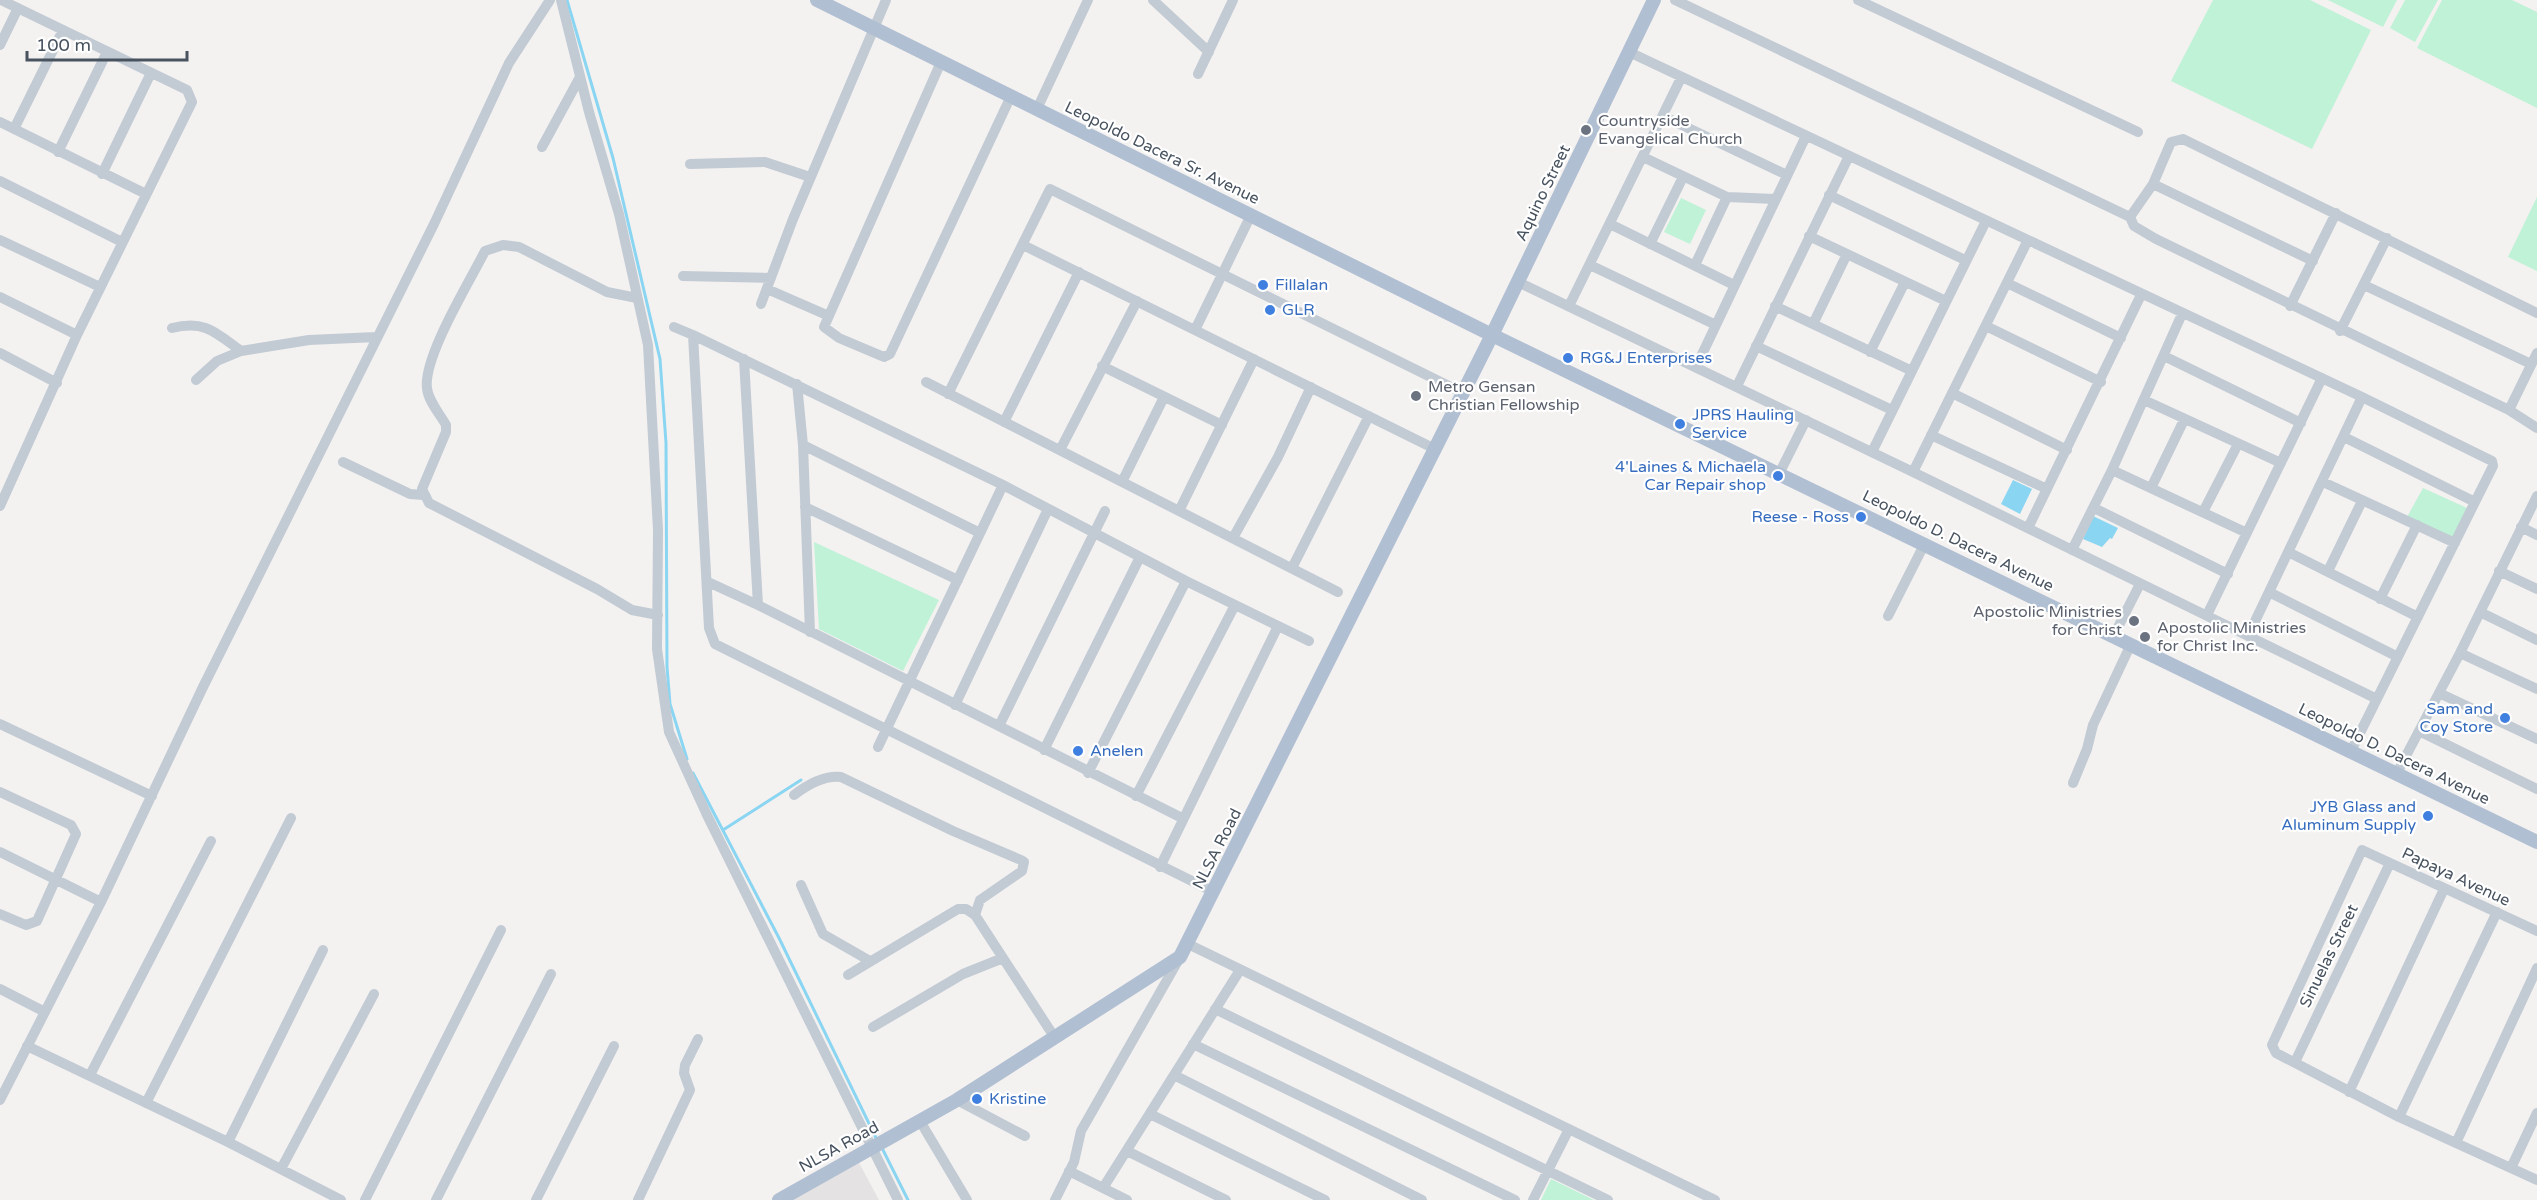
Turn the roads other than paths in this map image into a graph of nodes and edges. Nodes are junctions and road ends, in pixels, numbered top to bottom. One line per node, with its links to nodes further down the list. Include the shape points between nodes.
1 (1, 0): 13 (street)
2 (550, 0): 97 (street, via 509,63)
3 (561, 0): 23 (street)
4 (817, 0): 12 (main road, Leopoldo Dacera Sr. Avenue)
5 (886, 0): 14 (street)
6 (1088, 0): 26 (street)
7 (1153, 0): 18 (street)
8 (1233, 0): 18 (street)
9 (1654, 0): 19 (main road, Aquino Street)
10 (1675, 0): 49 (street)
11 (1858, 0): 30 (street)
12 (835, 4): 14 (main road, Leopoldo Dacera Sr. Avenue)
13 (18, 8): 15 (street); 16 (street)
14 (875, 29): 20 (main road, Leopoldo Dacera Sr. Avenue); 39 (street)
15 (62, 32): 17 (street); 29 (street)
16 (0, 45)
17 (107, 52): 21 (street); 33 (street)
18 (1209, 52): 22 (street)
19 (1629, 52): 24 (street); 68 (main road, Aquino Street)
20 (941, 62): 25 (main road, Leopoldo Dacera Sr. Avenue); 86 (street)
21 (151, 73): 37 (street); 43 (street, via 187,90 192,102)
22 (1198, 74)
23 (580, 77): 32 (street); 77 (street, via 612,187)
24 (1681, 78): 27 (street); 31 (street)
25 (1011, 96): 26 (main road, Leopoldo Dacera Sr. Avenue); 86 (street, via 890,354 879,356 827,332 824,327)
26 (1037, 109): 48 (main road, Leopoldo Dacera Sr. Avenue)
27 (1663, 116): 35 (street); 38 (street)
28 (0, 122): 29 (street)
29 (14, 129): 33 (street)
30 (2138, 132)
31 (1806, 136): 34 (street); 38 (street)
32 (542, 147)
33 (58, 152): 37 (street)
34 (1849, 156): 44 (street); 50 (street)
35 (1643, 157): 40 (street); 51 (street)
36 (690, 164): 39 (street, via 765,162)
37 (102, 174): 43 (street)
38 (1787, 175): 46 (street)
39 (810, 177): 67 (street)
40 (1683, 177): 45 (street); 58 (street)
41 (0, 181): 56 (street)
42 (2154, 184): 47 (street, via 2171,142 2183,139); 49 (street); 61 (street)
43 (146, 194): 56 (street)
44 (1829, 195): 52 (street); 60 (street)
45 (1727, 197): 46 (street); 63 (street)
46 (1775, 199): 71 (street)
47 (2336, 213): 53 (street); 61 (street)
48 (1251, 215): 65 (street); 96 (main road, Leopoldo Dacera Sr. Avenue)
49 (2130, 217): 83 (street, via 2134,226 2156,239)
50 (1986, 220): 55 (street); 60 (street)
51 (1610, 225): 58 (street); 62 (street)
52 (1809, 236): 59 (street); 82 (street)
53 (2387, 238): 72 (street); 84 (street)
54 (0, 240): 73 (street)
55 (2028, 240): 70 (street); 75 (street)
56 (122, 242): 73 (street)
57 (1023, 244): 64 (street); 65 (street, via 1050,189); 121 (street)
58 (1650, 244): 63 (street)
59 (1847, 254): 69 (street); 87 (street)
60 (1965, 260): 79 (street)
61 (2313, 261): 83 (street)
62 (1590, 265): 81 (street); 88 (street)
63 (1695, 265): 71 (street)
64 (1079, 272): 78 (street); 130 (street)
65 (1222, 274): 92 (street); 119 (street)
66 (683, 276): 67 (street)
67 (771, 278): 74 (street)
68 (1518, 282): 81 (street); 96 (main road, Aquino Street)
69 (1905, 282): 79 (street); 101 (street)
70 (2007, 283): 89 (street); 98 (street)
71 (1734, 285): 88 (street)
72 (2364, 285): 93 (street); 107 (street)
73 (100, 287): 94 (street)
74 (767, 289): 80 (street); 86 (street)
75 (2141, 295): 85 (street); 98 (street)
76 (0, 297): 94 (street)
77 (638, 298): 152 (street, via 607,292 515,246 485,251 429,370 427,390 446,432 423,483); 191 (street, via 651,379)
78 (1137, 301): 92 (street); 108 (street)
79 (1946, 301): 110 (street)
80 (761, 304)
81 (1569, 306): 109 (street)
82 (1775, 306): 87 (street); 99 (street)
83 (2290, 306): 93 (street)
84 (2537, 313)
85 (2182, 314): 104 (street); 111 (street)
86 (829, 316)
87 (1813, 324): 101 (street)
88 (1716, 325): 109 (street)
89 (1986, 326): 115 (street); 120 (street)
90 (674, 327): 95 (street)
91 (172, 328): 100 (street, via 204,326)
92 (1195, 330): 106 (street)
93 (2340, 331): 126 (street)
94 (77, 335): 113 (street)
95 (693, 335): 105 (street); 182 (street)
96 (1492, 335): 119 (main road, NLSA Road); 145 (main road, Leopoldo D. Dacera Avenue)
97 (376, 337): 100 (street, via 309,340); 223 (street)
98 (2121, 338): 115 (street)
99 (1756, 346): 117 (street); 125 (street)
100 (242, 351): 112 (street, via 217,361)
101 (1870, 351): 110 (street)
102 (0, 353): 113 (street)
103 (2537, 353): 107 (street)
104 (2164, 356): 124 (street); 131 (street)
105 (744, 359): 116 (street); 188 (street)
106 (1254, 359): 118 (street); 132 (street)
107 (2531, 364): 126 (street)
108 (1102, 366): 122 (street); 139 (street)
109 (1696, 367): 117 (street)
110 (1912, 371): 125 (street)
111 (2322, 378): 123 (street); 131 (street)
112 (196, 380)
113 (57, 382): 156 (street)
114 (926, 382): 121 (street)
115 (2101, 382): 140 (street)
116 (797, 384): 137 (street); 149 (street)
117 (1737, 386): 128 (street)
118 (1311, 387): 127 (street); 170 (street)
119 (1463, 393): 138 (main road, NLSA Road)
120 (1952, 393): 134 (street); 140 (street)
121 (948, 394): 130 (street)
122 (1164, 396): 132 (street); 147 (street)
123 (2362, 397): 135 (street); 155 (street, via 2489,458 2493,466)
124 (2144, 400): 129 (street); 144 (street)
125 (1892, 410): 141 (street)
126 (2509, 410): 133 (street)
127 (1369, 416): 138 (street); 176 (street)
128 (1806, 420): 141 (street); 145 (street)
129 (2184, 420): 136 (street); 150 (street)
130 (1004, 422): 139 (street)
131 (2301, 423): 143 (street)
132 (1222, 425): 161 (street)
133 (2537, 428)
134 (1931, 435): 146 (street); 151 (street)
135 (2344, 437): 148 (street); 155 (street)
136 (2238, 444): 143 (street); 162 (street)
137 (803, 445): 157 (street); 167 (street)
138 (1435, 449): 235 (main road, NLSA Road)
139 (1060, 450): 147 (street)
140 (2067, 450): 151 (street)
141 (1872, 452): 146 (street)
142 (343, 462): 152 (street, via 410,494)
143 (2281, 464): 168 (street)
144 (2112, 470): 150 (street); 158 (street)
145 (1780, 472): 171 (main road, Leopoldo D. Dacera Avenue)
146 (1913, 472): 165 (street)
147 (1122, 482): 161 (street)
148 (2323, 482): 154 (street); 174 (street)
149 (1003, 485): 159 (street); 167 (street)
150 (2151, 488): 162 (street)
151 (2047, 489): 165 (street)
152 (423, 495): 191 (street, via 429,503 632,610)
153 (2537, 496): 164 (street)
154 (2362, 501): 163 (street); 177 (street)
155 (2475, 502): 172 (street)
156 (0, 506)
157 (805, 507): 180 (street); 196 (street)
158 (2094, 508): 173 (street); 179 (street)
159 (1048, 509): 166 (street); 208 (street)
160 (1105, 511): 166 (street)
161 (1179, 511): 170 (street)
162 (2203, 512): 168 (street)
163 (2417, 525): 172 (street); 187 (street)
164 (2521, 527): 169 (street); 178 (street)
165 (2028, 528): 173 (street)
166 (1094, 531): 175 (street); 210 (street)
167 (980, 533): 180 (street)
168 (2247, 533): 179 (street)
169 (2537, 535)
170 (1233, 538): 176 (street)
171 (1925, 543): 193 (street); 197 (main road, Leopoldo D. Dacera Avenue)
172 (2455, 543): 194 (street)
173 (2072, 550): 183 (street)
174 (2288, 552): 177 (street); 186 (street)
175 (1140, 557): 181 (street); 215 (street)
176 (1292, 568): 185 (street)
177 (2328, 571): 187 (street)
178 (2499, 571): 184 (street); 190 (street)
179 (2228, 574): 192 (street)
180 (958, 580): 204 (street)
181 (1185, 581): 189 (street); 217 (street)
182 (708, 582): 188 (street); 211 (street, via 709,628 715,645)
183 (2140, 584): 192 (street); 197 (street)
184 (2537, 589)
185 (1338, 592)
186 (2269, 592): 198 (street); 203 (street)
187 (2380, 599): 194 (street)
188 (758, 605): 196 (street)
189 (1235, 605): 195 (street); 224 (street)
190 (2480, 612): 199 (street); 202 (street)
191 (658, 615): 277 (street, via 660,680 669,732)
192 (2207, 615): 198 (street)
193 (1888, 616)
194 (2418, 617): 203 (street)
195 (1278, 626): 200 (street); 226 (street)
196 (810, 632): 204 (street)
197 (2114, 635): 201 (main road, Leopoldo D. Dacera Avenue)
198 (2248, 636): 207 (street)
199 (2537, 640)
200 (1309, 641)
201 (2131, 644): 216 (main road, Leopoldo D. Dacera Avenue); 219 (street, via 2093,725)
202 (2460, 653): 205 (street); 206 (street)
203 (2398, 657): 207 (street)
204 (909, 682): 208 (street); 211 (street)
205 (2537, 689)
206 (2439, 693): 212 (street); 213 (street)
207 (2377, 699): 216 (street)
208 (955, 705): 210 (street)
209 (0, 724): 223 (street)
210 (999, 726): 215 (street)
211 (886, 730): 214 (street); 231 (street)
212 (2419, 731): 218 (street); 220 (street)
213 (2537, 739)
214 (878, 747)
215 (1044, 750): 217 (street)
216 (2350, 751): 218 (main road, Leopoldo D. Dacera Avenue)
217 (1088, 773): 224 (street)
218 (2397, 773): 228 (main road, Leopoldo D. Dacera Avenue)
219 (2073, 783)
220 (2537, 789)
221 (0, 792): 232 (street, via 75,828 75,838)
222 (794, 795): 239 (street, via 808,784 841,777 1024,862 1022,871 980,900)
223 (152, 796): 236 (street)
224 (1136, 796): 226 (street)
225 (291, 818): 268 (street)
226 (1182, 818): 231 (street)
227 (211, 841): 263 (street)
228 (2537, 842)
229 (0, 852): 232 (street)
230 (2390, 863): 234 (street, Papaya Avenue); 261 (street, Sinuelas Street); 261 (street, Papaya Avenue, via 2362,850 2272,1042 2273,1050)
231 (1160, 867): 235 (street)
232 (57, 880): 236 (street); 238 (street, via 33,924 19,923)
233 (801, 885): 246 (street, via 823,934)
234 (2444, 889): 237 (street, Papaya Avenue); 265 (street)
235 (1214, 892): 242 (main road, NLSA Road)
236 (101, 902): 254 (street)
237 (2497, 912): 241 (street, Papaya Avenue); 271 (street)
238 (0, 914)
239 (975, 915): 245 (street); 246 (street, via 958,909)
240 (501, 930): 287 (street)
241 (2537, 931)
242 (1188, 944): 244 (main road, NLSA Road); 248 (street)
243 (323, 950): 275 (street)
244 (1180, 957): 256 (main road, NLSA Road); 281 (street, via 1084,1125)
245 (1003, 958): 255 (street, via 963,974); 256 (street)
246 (870, 960): 250 (street)
247 (2537, 968): 276 (street)
248 (1240, 970): 253 (street); 273 (street)
249 (551, 974): 288 (street)
250 (848, 975)
251 (0, 989): 254 (street)
252 (374, 994): 280 (street)
253 (1215, 1009): 258 (street); 282 (street)
254 (45, 1012): 259 (street)
255 (873, 1028)
256 (1054, 1038): 267 (main road, NLSA Road)
257 (698, 1039): 290 (street, via 685,1065 690,1090)
258 (1193, 1044): 262 (street); 298 (street)
259 (27, 1046): 263 (street); 264 (street)
260 (614, 1046): 289 (street)
261 (2295, 1062): 265 (street)
262 (1174, 1074): 270 (street); 297 (street)
263 (90, 1075): 268 (street)
264 (4, 1080): 266 (street)
265 (2349, 1092): 271 (street)
266 (0, 1100)
267 (957, 1100): 272 (main road, NLSA Road); 274 (street)
268 (146, 1103): 275 (street)
269 (2537, 1113): 279 (street)
270 (1150, 1114): 278 (street); 296 (street)
271 (2399, 1117): 276 (street)
272 (920, 1121): 277 (main road, NLSA Road); 293 (street)
273 (1569, 1129): 282 (street); 301 (street)
274 (1025, 1136)
275 (228, 1142): 280 (street)
276 (2456, 1143): 279 (street)
277 (877, 1145): 291 (main road, NLSA Road); 292 (street)
278 (1127, 1151): 284 (street); 295 (street)
279 (2511, 1168): 283 (street)
280 (281, 1169): 286 (street)
281 (1069, 1171): 284 (street); 285 (street)
282 (1548, 1171): 299 (street); 300 (street)
283 (2537, 1180)
284 (1103, 1188): 294 (street)
285 (1056, 1199)
286 (341, 1200)
287 (365, 1200)
288 (436, 1200)
289 (536, 1200)
290 (638, 1200)
291 (779, 1200)
292 (898, 1200)
293 (967, 1200)
294 (1127, 1200)
295 (1226, 1200)
296 (1325, 1200)
297 (1422, 1200)
298 (1515, 1200)
299 (1533, 1200)
300 (1608, 1200)
301 (1715, 1200)

